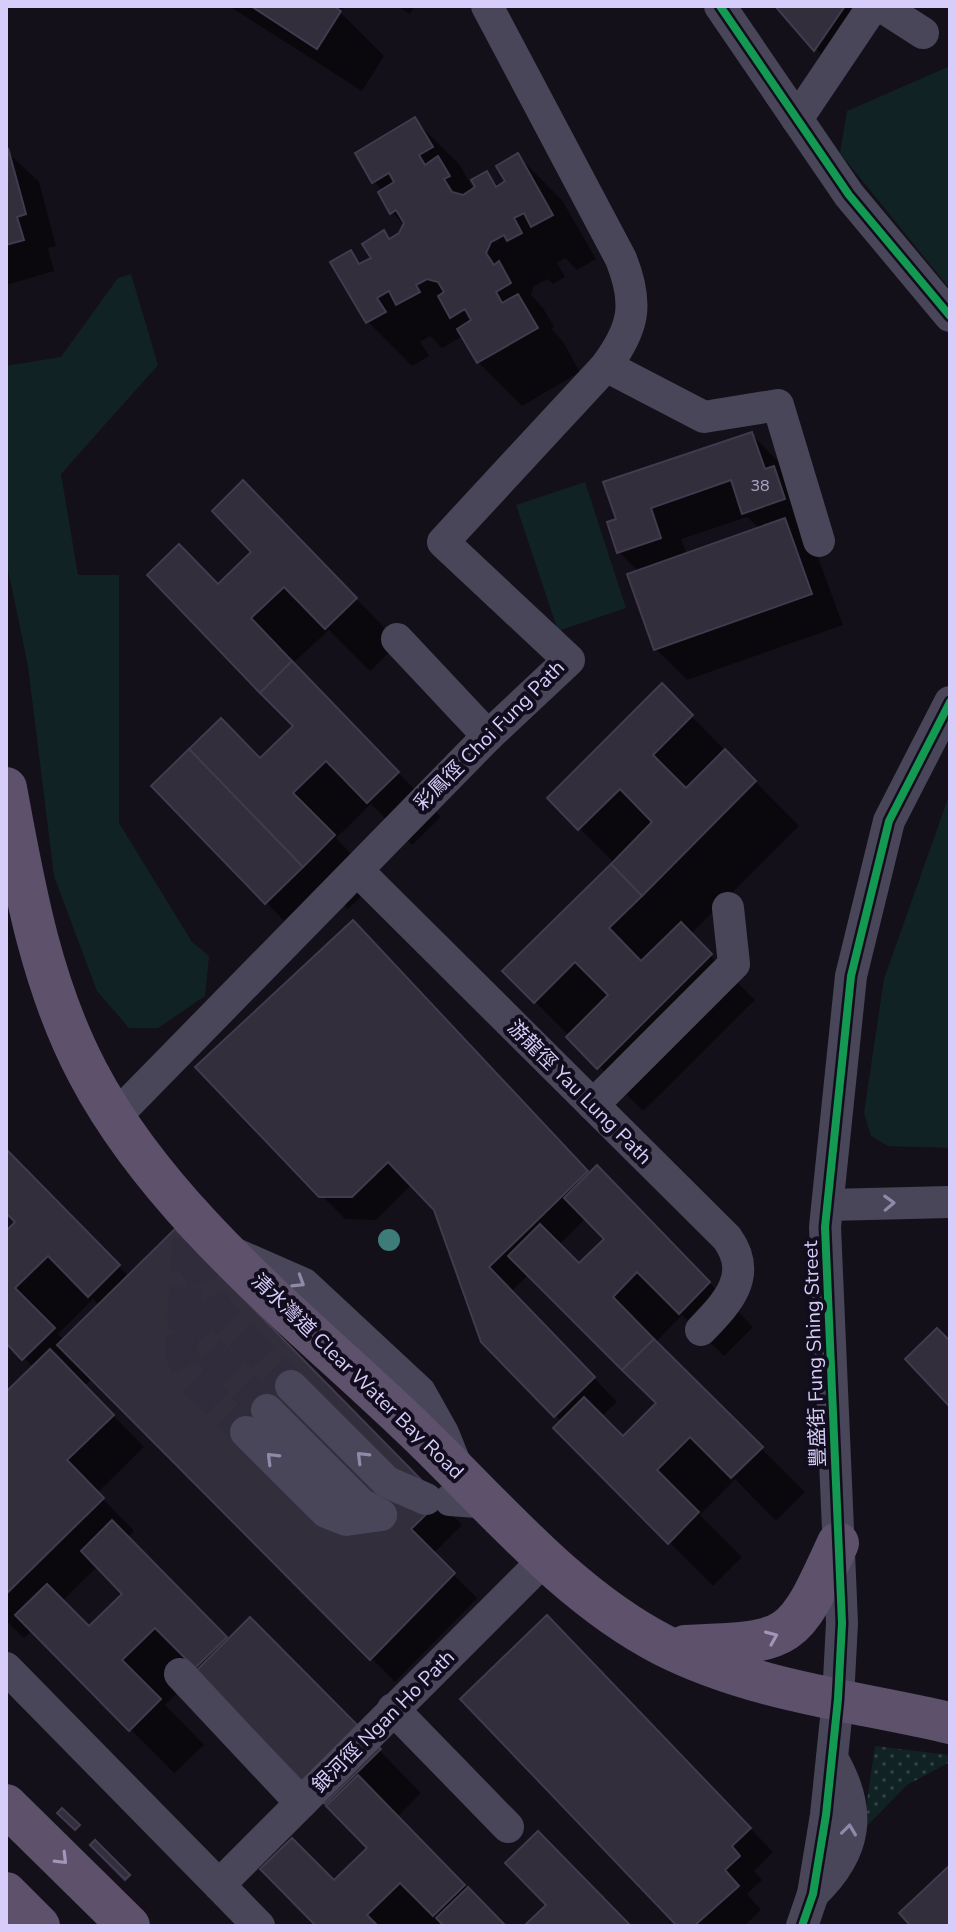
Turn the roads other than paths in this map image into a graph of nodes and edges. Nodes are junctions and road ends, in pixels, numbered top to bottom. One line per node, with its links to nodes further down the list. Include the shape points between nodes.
1 (487, 6): 7 (street, 彩鳳徑 Choi Fung Path, via 631,282 630,323)
2 (720, 6): 5 (street)
3 (879, 6): 4 (street); 5 (street, via 871,9)
4 (923, 33)
5 (797, 119): 6 (street, via 849,195)
6 (950, 316)
7 (606, 366): 8 (street, via 704,417 778,405); 11 (street, 彩鳳徑 Choi Fung Path, via 443,542 569,660)
8 (819, 541)
9 (397, 639): 11 (street)
10 (950, 702): 18 (street, 豐盛街 Fung Shing Street, via 889,821 851,976)
11 (488, 736): 13 (street, 彩鳳徑 Choi Fung Path)
12 (6, 788): 16 (main road, 清水灣道 Clear Water Bay Road, via 39,951 82,1060)
13 (357, 870): 15 (street, 游龍徑 Yau Lung Path); 16 (street, 彩鳳徑 Choi Fung Path)
14 (728, 908): 15 (street, via 734,964)
15 (593, 1105): 19 (street, 游龍徑 Yau Lung Path, via 732,1246 739,1266 737,1287)
16 (114, 1118): 22 (main road, 清水灣道 Clear Water Bay Road, via 208,1245)
17 (950, 1202): 18 (street, one-way to 17)
18 (828, 1205): 24 (street, 豐盛街 Fung Shing Street)
19 (701, 1330)
20 (291, 1386): 22 (street, one-way to 20, via 387,1482)
21 (256, 1421): 23 (street, one-way to 21)
22 (456, 1494): 25 (main road, 清水灣道 Clear Water Bay Road)
23 (381, 1515)
24 (838, 1543): 26 (main road, one-way to 24, via 750,1644 779,1635 800,1619 813,1599); 29 (street, 豐盛街 Fung Shing Street)
25 (547, 1557): 26 (main road, 清水灣道 Clear Water Bay Road, via 629,1626); 30 (street, 銀河徑 Ngan Ho Path)
26 (668, 1647): 29 (main road, 清水灣道 Clear Water Bay Road, via 774,1686)
27 (6, 1668): 35 (street)
28 (180, 1674): 32 (street)
29 (838, 1699): 31 (main road, 清水灣道 Clear Water Bay Road); 40 (street, 豐盛街 Fung Shing Street, one-way to 29, via 813,1894)
30 (393, 1709): 32 (street, 銀河徑 Ngan Ho Path); 34 (street)
31 (950, 1723)
32 (301, 1803): 35 (street, 銀河徑 Ngan Ho Path)
33 (6, 1805): 38 (main road, one-way to 38)
34 (508, 1827)
35 (219, 1885): 39 (street)
36 (6, 1893): 37 (main road)
37 (39, 1926)
38 (129, 1926)
39 (259, 1926)
40 (802, 1926)

